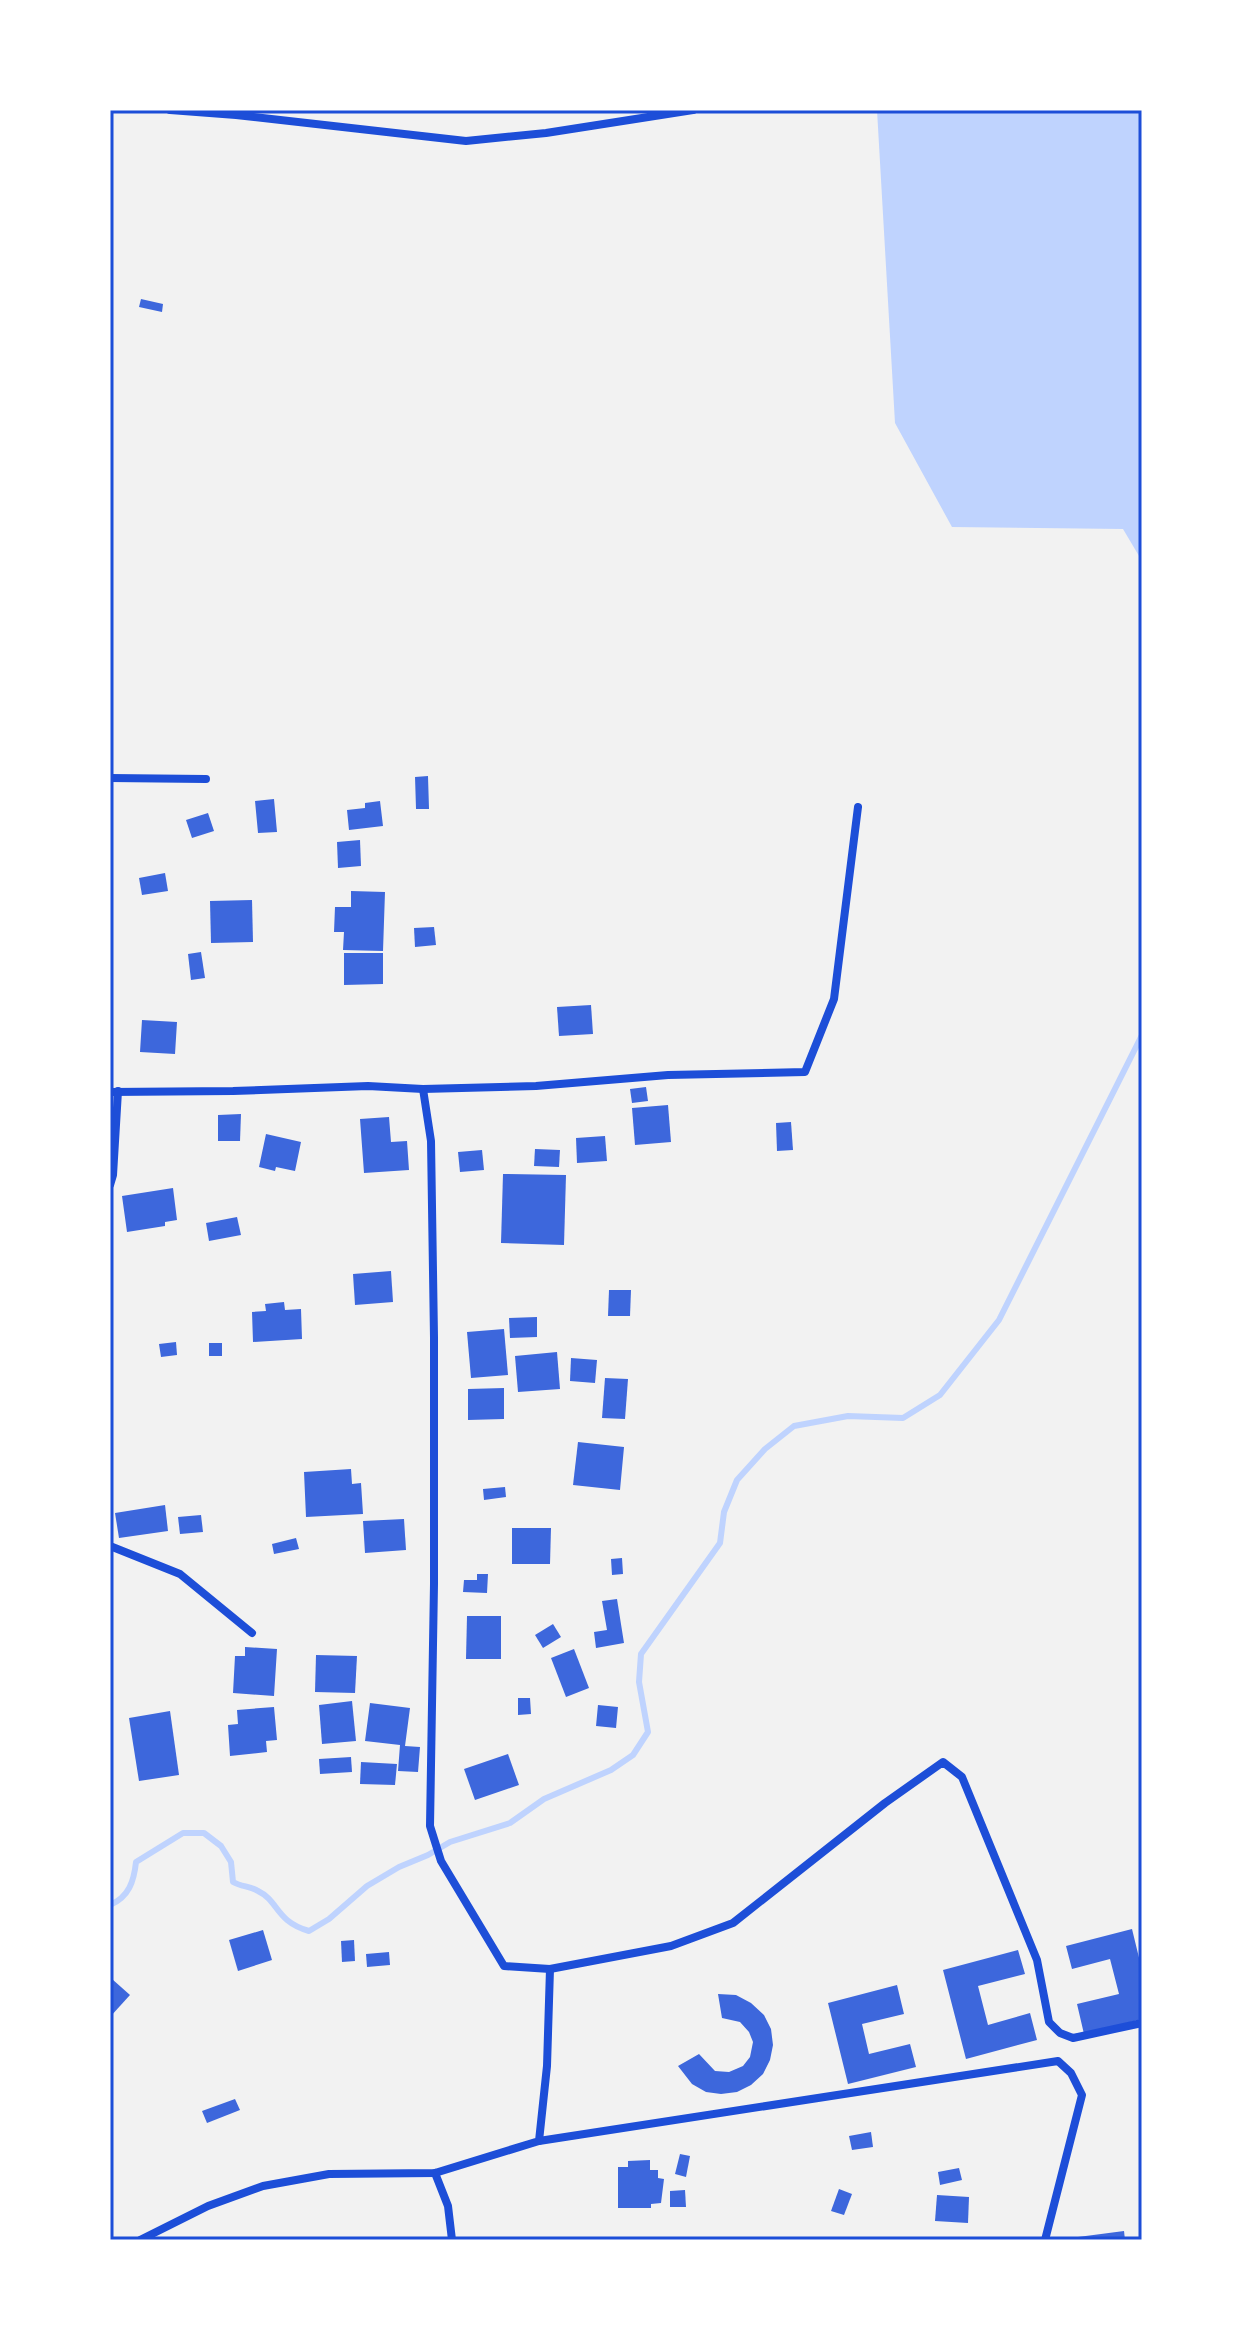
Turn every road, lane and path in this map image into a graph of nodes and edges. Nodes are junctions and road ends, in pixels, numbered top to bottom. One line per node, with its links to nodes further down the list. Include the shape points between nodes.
1 (170, 110): 2 (street, via 466,141)
2 (693, 110)
3 (110, 778): 4 (street)
4 (206, 779)
5 (858, 807): 6 (street, via 834,999 805,1072)
6 (423, 1089): 7 (street); 11 (street, via 431,1141 434,1322 430,1826 441,1861 504,1966)
7 (114, 1091): 8 (street)
8 (110, 1185)
9 (110, 1546): 10 (street, via 180,1574)
10 (252, 1633)
11 (550, 1969): 12 (street, via 671,1946 733,1923 943,1762 962,1777 1037,1960 1049,2022 1073,2038); 13 (street)
12 (1142, 2023)
13 (539, 2141): 14 (street); 17 (street, via 1058,2061 1082,2095)
14 (435, 2173): 15 (street, via 329,2174 263,2186); 16 (street, via 448,2206)
15 (140, 2240)
16 (452, 2240)
17 (1045, 2240)

